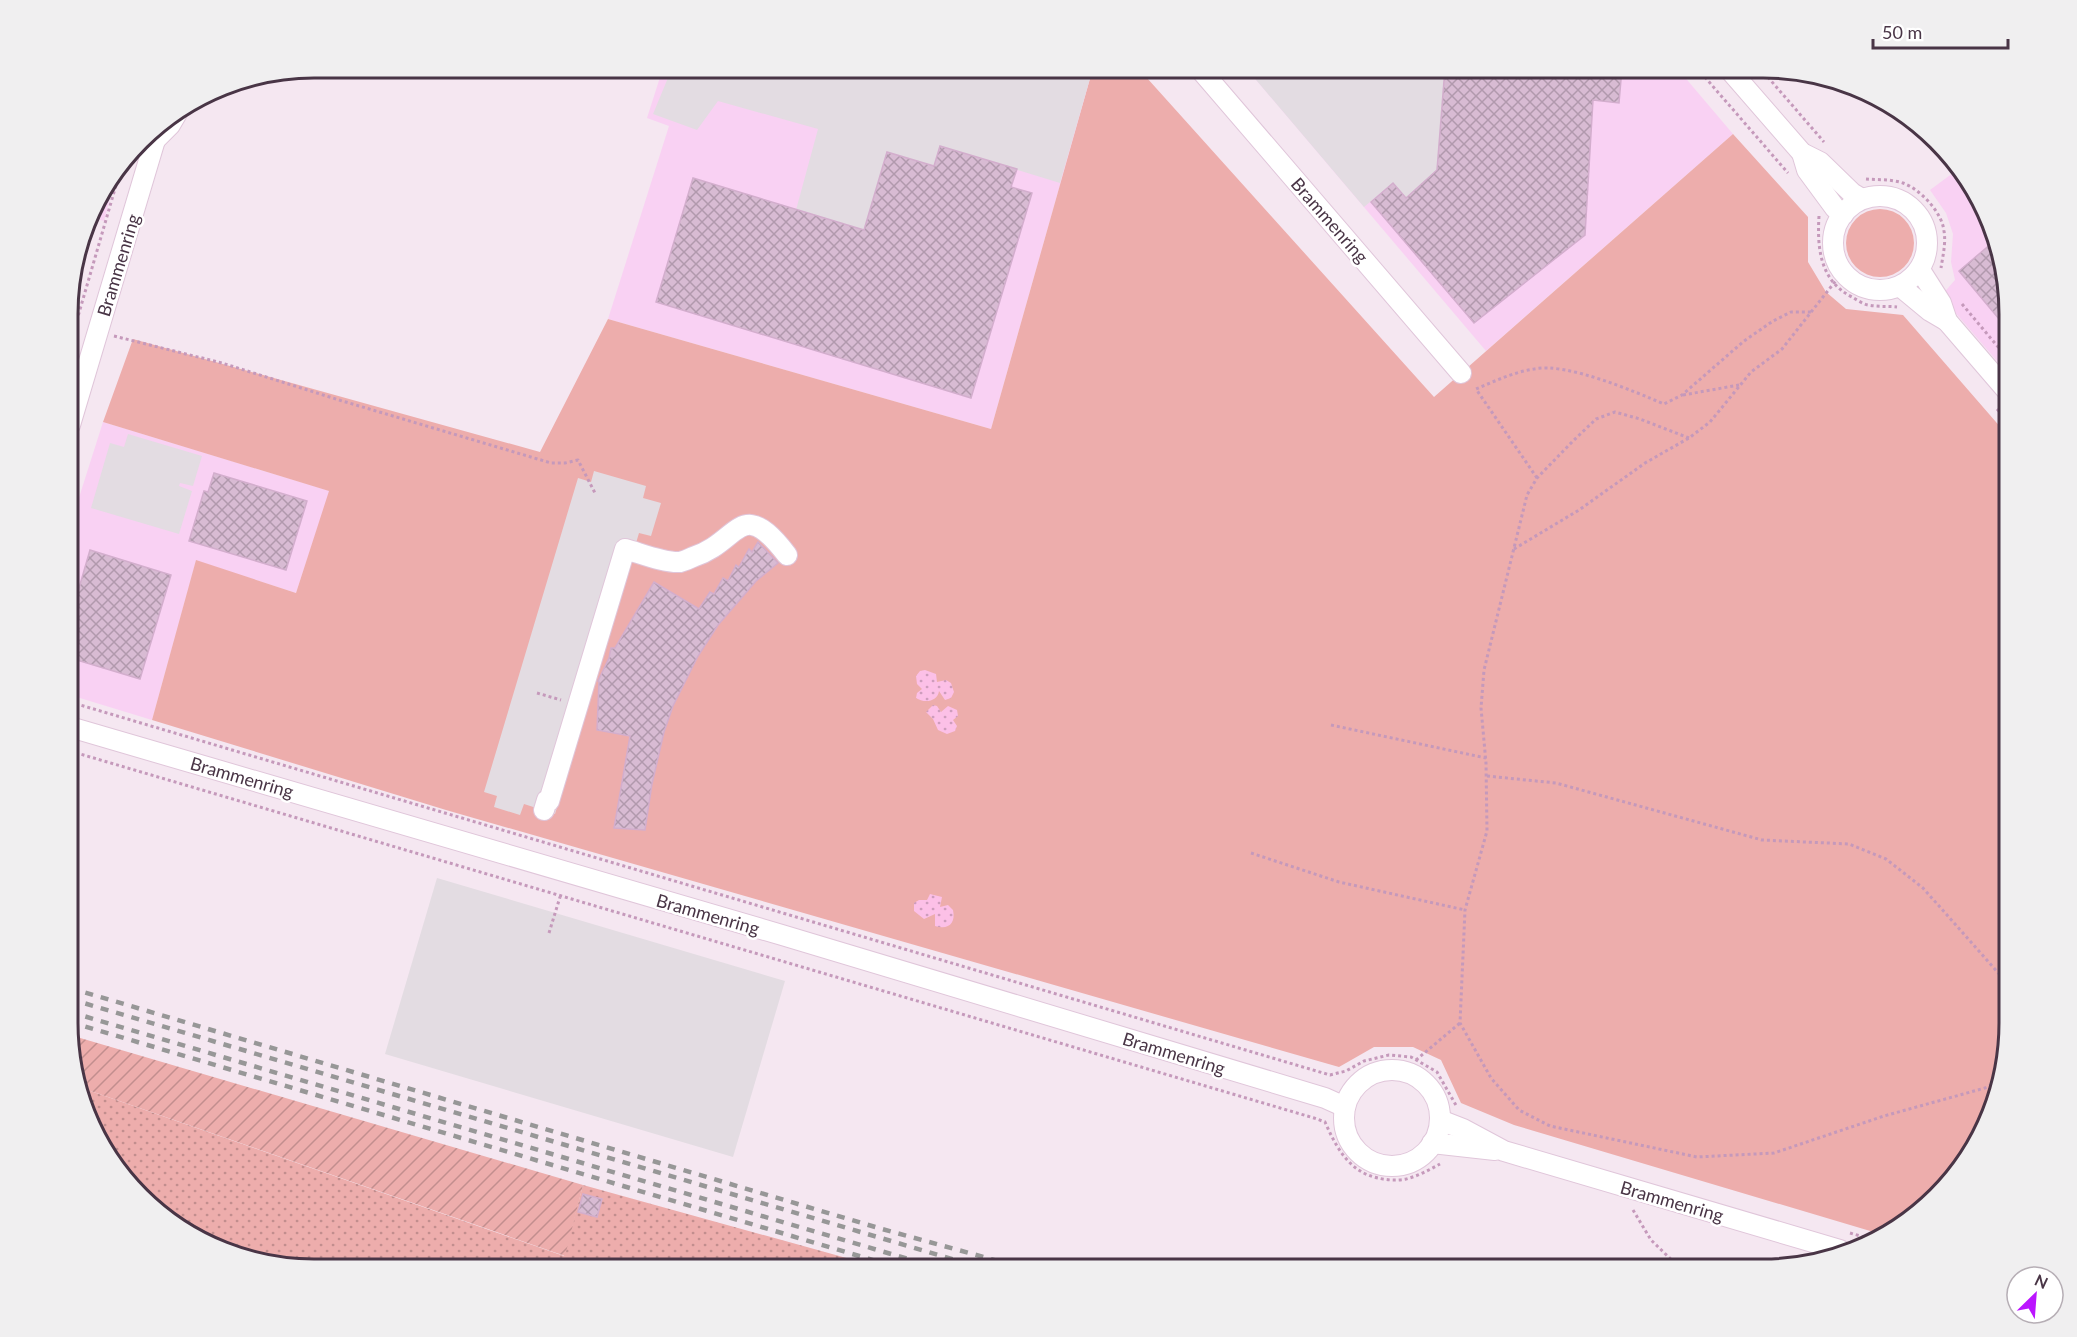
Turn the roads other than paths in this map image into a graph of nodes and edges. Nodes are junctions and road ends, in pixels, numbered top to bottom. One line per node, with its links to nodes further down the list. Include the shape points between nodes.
1 (1208, 78): 10 (street, Brammenring)
2 (1737, 78): 4 (street)
3 (152, 142): 12 (street, Brammenring)
4 (1802, 153): 5 (street, via 1820,162); 6 (street, via 1807,170)
5 (1862, 200): 6 (street); 7 (street, via 1893,197 1918,213 1927,241)
6 (1843, 215): 8 (street, via 1832,244 1839,279 1870,290)
7 (1920, 270): 8 (street); 9 (street, via 1941,303)
8 (1901, 287): 9 (street)
9 (1947, 321): 11 (street)
10 (1461, 373)
11 (1999, 396)
12 (78, 398)
13 (787, 555): 15 (street, via 766,531 742,524 716,546 680,562 625,549)
14 (78, 729): 16 (street, Brammenring, via 782,935)
15 (544, 810)
16 (1345, 1107): 17 (street, via 1352,1090 1364,1078 1381,1071 1400,1071 1426,1084 1436,1098); 18 (street, via 1347,1135 1356,1150 1370,1160 1385,1165 1402,1164 1420,1157)
17 (1440, 1120): 18 (street); 19 (street, Brammenring)
18 (1432, 1143): 19 (street, Brammenring)
19 (1504, 1151): 20 (street, Brammenring)
20 (1833, 1248)

